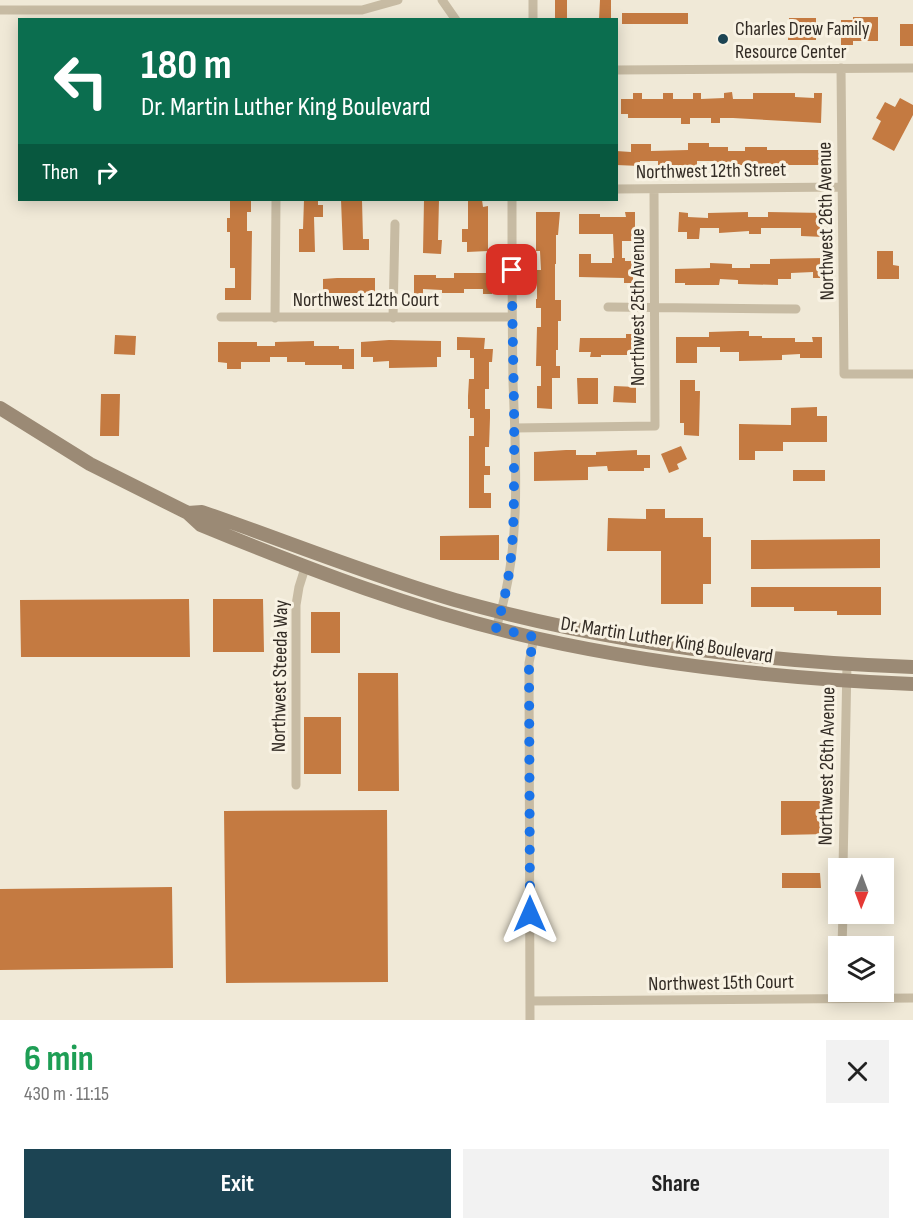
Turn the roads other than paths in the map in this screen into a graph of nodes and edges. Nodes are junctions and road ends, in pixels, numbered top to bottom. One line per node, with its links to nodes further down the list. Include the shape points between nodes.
1 (398, 0): 5 (street, via 362,10)
2 (442, 0): 6 (street)
3 (533, 0): 7 (street)
4 (0, 10): 5 (street)
5 (276, 14)
6 (455, 18)
7 (533, 18)
8 (841, 68): 9 (street); 10 (street); 11 (street, Northwest 26th Avenue)
9 (913, 68)
10 (618, 70)
11 (842, 187): 13 (street, Northwest 12th Street); 24 (street, Northwest 26th Avenue, via 844,374)
12 (618, 189): 13 (street, Northwest 12th Street)
13 (654, 189): 18 (street, Northwest 25th Avenue)
14 (276, 201): 22 (street)
15 (512, 201): 21 (street)
16 (395, 224): 23 (street)
17 (608, 307): 18 (street)
18 (656, 308): 19 (street); 26 (street, Northwest 25th Avenue, via 655,426)
19 (796, 309)
20 (221, 317): 22 (street, Northwest 12th Court)
21 (512, 317): 23 (street, Northwest 12th Court); 26 (street)
22 (275, 318): 23 (street, Northwest 12th Court)
23 (393, 318)
24 (913, 374)
25 (0, 408): 27 (main road, Dr. Martin Luther King Boulevard, via 90,464)
26 (515, 428): 29 (street, via 514,541)
27 (188, 513): 28 (main road, Dr. Martin Luther King Boulevard, via 201,525); 29 (main road, Dr. Martin Luther King Boulevard, via 202,512 371,573)
28 (305, 568): 30 (main road, Dr. Martin Luther King Boulevard); 37 (street, Northwest Steeda Way, via 296,605)
29 (501, 612): 30 (street); 32 (main road, Dr. Martin Luther King Boulevard)
30 (496, 628): 31 (main road, Dr. Martin Luther King Boulevard)
31 (534, 637): 32 (main road, via 559,634 613,644); 35 (main road, Dr. Martin Luther King Boulevard, via 744,673); 42 (street, via 529,663)
32 (630, 639): 33 (main road, Dr. Martin Luther King Boulevard, via 753,657)
33 (847, 664): 34 (main road, Dr. Martin Luther King Boulevard); 35 (street, Northwest 26th Avenue)
34 (913, 667)
35 (845, 681): 36 (main road, Dr. Martin Luther King Boulevard); 38 (street, Northwest 26th Avenue)
36 (913, 684)
37 (296, 785)
38 (843, 858)
39 (828, 995): 42 (street, Northwest 15th Court)
40 (894, 997): 41 (street, Northwest 15th Court)
41 (913, 998)
42 (530, 1001): 43 (street)
43 (530, 1020)

